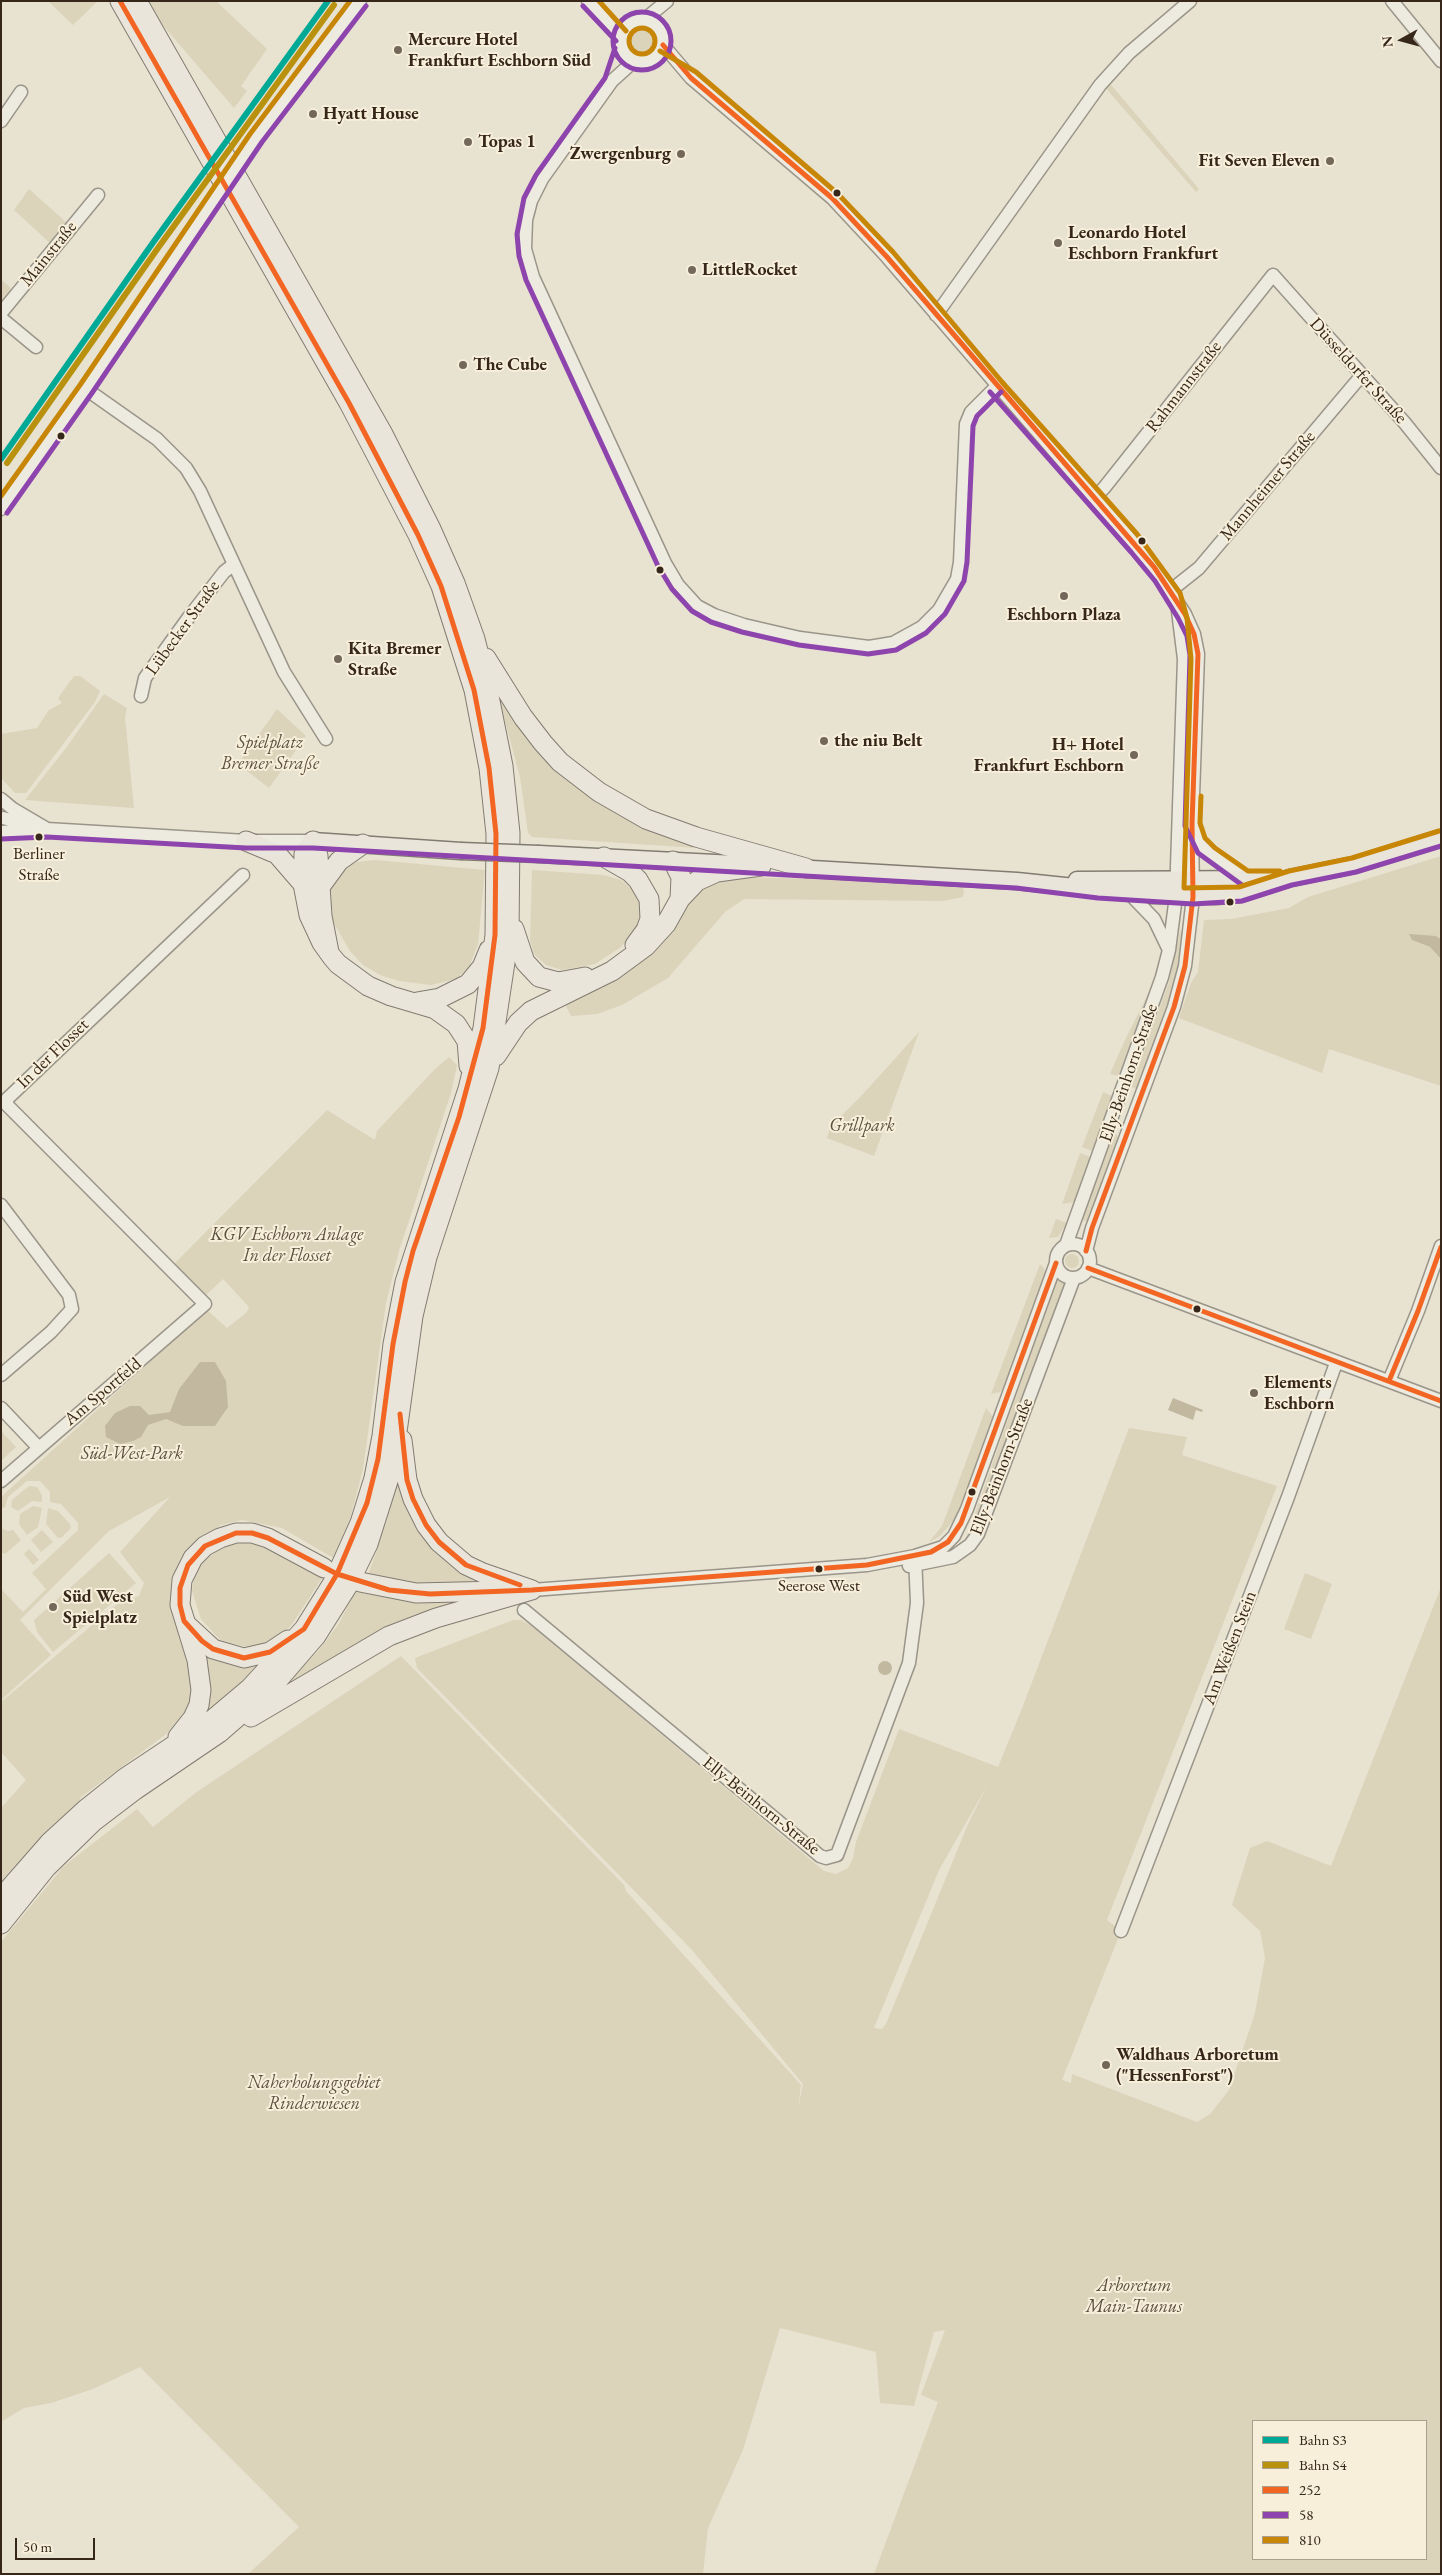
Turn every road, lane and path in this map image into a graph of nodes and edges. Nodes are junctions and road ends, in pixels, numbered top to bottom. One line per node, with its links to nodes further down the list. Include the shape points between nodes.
1 (120, 1): 64 (highway, via 349,403 441,586 474,690 489,768 496,834)
2 (137, 1): 36 (highway, via 383,434 431,529)
3 (360, 1): 30 (street, bridge, via 264,128)
4 (588, 1): 8 (street)
5 (667, 1): 9 (street); 11 (street)
6 (1190, 1): 25 (street, via 1129,53 1100,85)
7 (1392, 1): 17 (street)
8 (599, 10): 10 (street); 12 (street)
9 (644, 20): 10 (street); 11 (street)
10 (629, 24): 12 (street)
11 (659, 29): 13 (street)
12 (621, 36): 14 (street)
13 (663, 45): 15 (street); 18 (street)
14 (622, 50): 16 (street); 19 (street)
15 (656, 58): 16 (street); 18 (street)
16 (634, 61): 19 (street)
17 (1441, 61)
18 (691, 78): 25 (street, Elly-Beinhorn-Straße, via 832,198)
19 (612, 82): 29 (street, via 542,179 531,201 524,235 527,264 665,563 678,585 697,606 744,625 800,638 869,647 893,643 922,627 939,610 957,579 966,424 971,412)
20 (21, 92): 21 (street)
21 (1, 121)
22 (98, 195): 24 (street, Mainstraße)
23 (1273, 275): 28 (street, Düsseldorfer Straße); 32 (street, Rahmannstraße)
24 (1, 313)
25 (936, 315): 29 (street, Elly-Beinhorn-Straße)
26 (1, 318): 27 (street)
27 (36, 348)
28 (1362, 375): 31 (street, Düsseldorfer Straße); 35 (street, Mannheimer Straße, via 1199,568)
29 (996, 387): 32 (street, Elly-Beinhorn-Straße)
30 (86, 389): 33 (street); 34 (street, via 157,439 186,468 200,491)
31 (1440, 465)
32 (1095, 497): 35 (street, Elly-Beinhorn-Straße, via 1154,567)
33 (1, 509)
34 (233, 565): 37 (street, Lübecker Straße, via 188,617 145,678); 38 (street, via 284,672)
35 (1172, 594): 41 (street, Elly-Beinhorn-Straße, via 1185,614 1197,645); 54 (street, Elly-Beinhorn-Straße, via 1180,619 1184,658)
36 (475, 639): 51 (highway, via 506,691 543,743 560,762 599,792 646,819 696,837); 63 (highway, via 503,766 510,833)
37 (141, 696)
38 (326, 739)
39 (1, 799): 42 (street)
40 (2, 817): 42 (street); 43 (street)
41 (1192, 824): 55 (street, Elly-Beinhorn-Straße); 56 (street, via 1204,848)
42 (46, 829): 43 (street); 45 (street)
43 (1, 832)
44 (1441, 838): 53 (main road, via 1354,865)
45 (246, 841): 46 (street); 58 (highway, via 277,854)
46 (313, 841): 47 (main road); 58 (highway, via 304,854)
47 (362, 844): 48 (main road, bridge); 58 (highway)
48 (604, 858): 49 (main road); 63 (highway, via 638,880 649,899 650,919 641,939 618,959 591,975 558,982 531,970 520,952)
49 (673, 861): 50 (main road); 62 (highway, via 681,877)
50 (762, 866): 51 (main road); 62 (highway, via 731,869 707,876)
51 (806, 868): 57 (main road)
52 (243, 874): 78 (street, In der Flosset, via 6,1102)
53 (1290, 878): 56 (main road); 61 (main road, via 1240,894)
54 (1176, 880): 55 (main road); 57 (main road); 60 (street, Elly-Beinhorn-Straße)
55 (1193, 880): 56 (main road); 61 (street, Elly-Beinhorn-Straße)
56 (1246, 880)
57 (1017, 881): 59 (main road)
58 (312, 885): 66 (highway, via 313,926 329,952 348,973 368,986)
59 (1129, 893): 60 (main road); 65 (street, via 1154,919)
60 (1176, 896): 61 (main road); 65 (street, Elly-Beinhorn-Straße)
61 (1193, 897): 70 (street, Elly-Beinhorn-Straße, via 1185,966 1174,1007)
62 (680, 899): 67 (highway, via 666,924 633,958 524,1017 508,1035)
63 (510, 912): 67 (highway, via 504,979)
64 (495, 935): 66 (highway, via 482,966 468,984 440,998); 68 (highway, via 482,1028)
65 (1169, 950): 69 (street, Elly-Beinhorn-Straße)
66 (415, 1002): 68 (highway, via 435,1009 462,1031 469,1053)
67 (489, 1068): 84 (highway, via 419,1285)
68 (468, 1090): 93 (highway, via 404,1282 382,1436 367,1503 340,1569)
69 (1122, 1092): 70 (street, via 1133,1105); 72 (street, Elly-Beinhorn-Straße)
70 (1132, 1123): 74 (street, Elly-Beinhorn-Straße)
71 (1, 1205): 80 (street, via 69,1295 72,1309 51,1332)
72 (1066, 1245): 74 (street, via 1079,1245); 75 (street, Elly-Beinhorn-Straße, via 1057,1254)
73 (1441, 1246): 81 (street)
74 (1086, 1251): 76 (street, Elly-Beinhorn-Straße, via 1090,1259)
75 (1056, 1263): 77 (street, via 1064,1276); 87 (street, Elly-Beinhorn-Straße, via 961,1523 943,1547)
76 (1088, 1268): 77 (street); 79 (street)
77 (1074, 1278): 87 (street, Elly-Beinhorn-Straße, via 978,1534 970,1546 953,1557)
78 (205, 1304): 85 (street, Am Sportfeld)
79 (1336, 1364): 81 (street); 98 (street, Am Weißen Stein)
80 (1, 1375)
81 (1389, 1381): 82 (street)
82 (1441, 1401)
83 (1, 1408): 85 (street)
84 (399, 1419): 90 (highway, via 407,1480 413,1499 434,1536 466,1565); 94 (highway, via 379,1513 357,1568 331,1613 316,1636 272,1687)
85 (38, 1447): 86 (street, Am Sportfeld)
86 (1, 1481)
87 (916, 1561): 90 (street, Elly-Beinhorn-Straße); 91 (street, Elly-Beinhorn-Straße, via 916,1626 909,1663 837,1855 826,1858)
88 (324, 1568): 92 (highway, via 261,1535 244,1533 220,1538 199,1551 185,1572 179,1597)
89 (360, 1582): 90 (highway, via 389,1590 430,1594)
90 (532, 1590): 94 (highway, via 436,1618 389,1636)
91 (524, 1610)
92 (184, 1622): 93 (highway, via 213,1649 244,1658 270,1652); 95 (highway, via 201,1675 199,1705 185,1729)
93 (304, 1629): 95 (highway, via 250,1688 212,1720)
94 (206, 1742): 97 (highway, via 93,1822 41,1873)
95 (162, 1753): 96 (highway, via 105,1793 67,1826 34,1858)
96 (1, 1898)
97 (1, 1924)
98 (1121, 1931)

